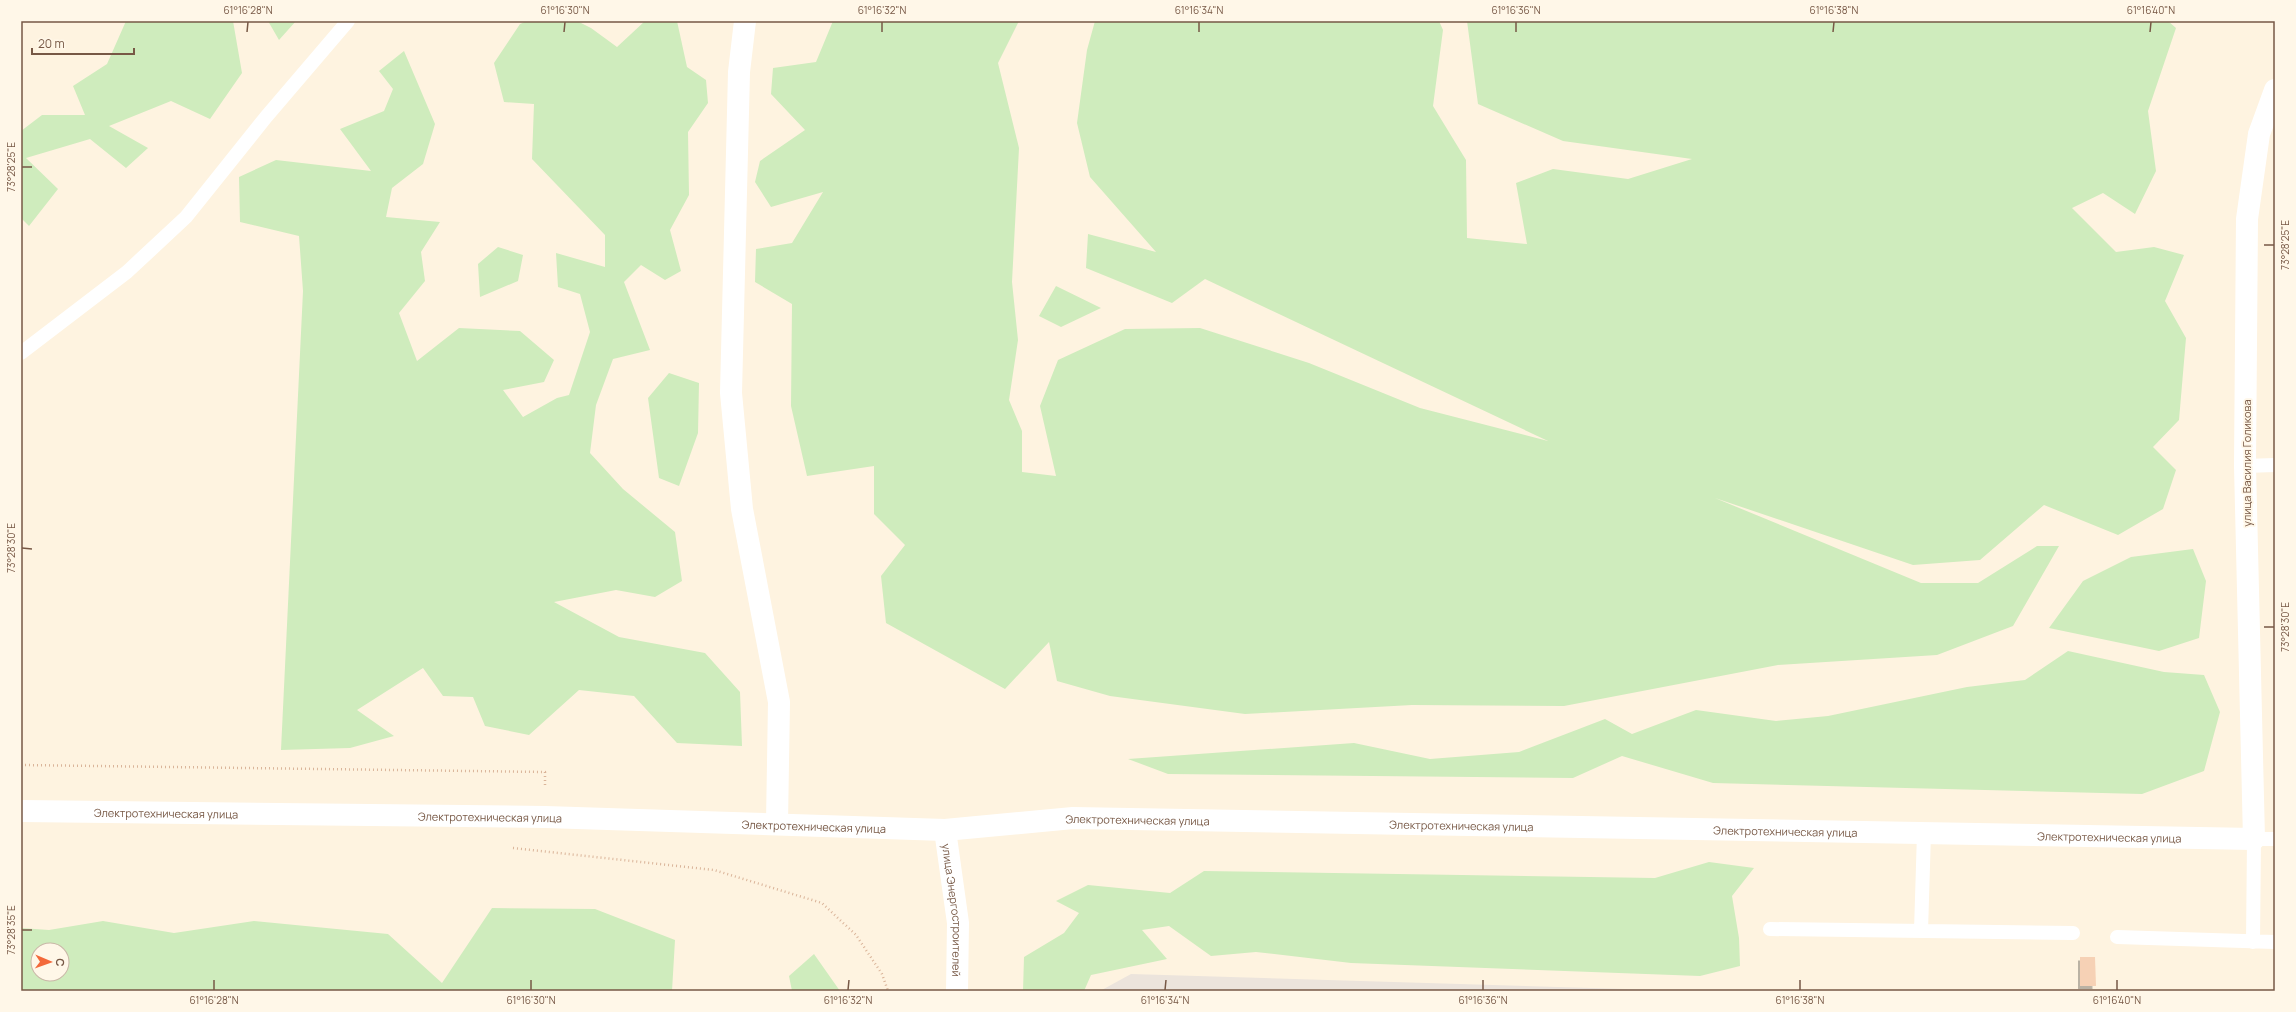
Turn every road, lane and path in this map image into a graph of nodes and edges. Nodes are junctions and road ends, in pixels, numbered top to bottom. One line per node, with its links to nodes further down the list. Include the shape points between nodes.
1 (348, 21): 4 (lane, via 266,117 186,217 127,272)
2 (745, 21): 10 (street, via 739,72 730,393 742,509 779,702)
3 (2275, 90): 6 (street, улица Василия Голикова, via 2259,134 2247,219)
4 (21, 353)
5 (2275, 465): 6 (lane)
6 (2244, 466): 13 (street, улица Василия Голикова)
7 (21, 765): 9 (path, via 546,772)
8 (21, 811): 9 (street, Электротехническая улица)
9 (545, 817): 10 (street, Электротехническая улица); 16 (path)
10 (777, 824): 11 (street, Электротехническая улица)
11 (945, 830): 12 (street, Электротехническая улица, via 1073,818); 24 (street, улица Энергостроителей, via 958,923)
12 (1924, 833): 13 (street, Электротехническая улица); 18 (lane)
13 (2254, 839): 14 (lane); 21 (lane)
14 (2275, 839)
15 (506, 847): 16 (path)
16 (545, 852): 23 (path, via 714,870 822,903 856,935 882,974)
17 (1770, 929): 18 (lane)
18 (1921, 931): 19 (lane)
19 (2074, 933)
20 (2117, 937): 21 (lane)
21 (2253, 942): 22 (lane)
22 (2275, 942)
23 (888, 991)
24 (957, 991)

